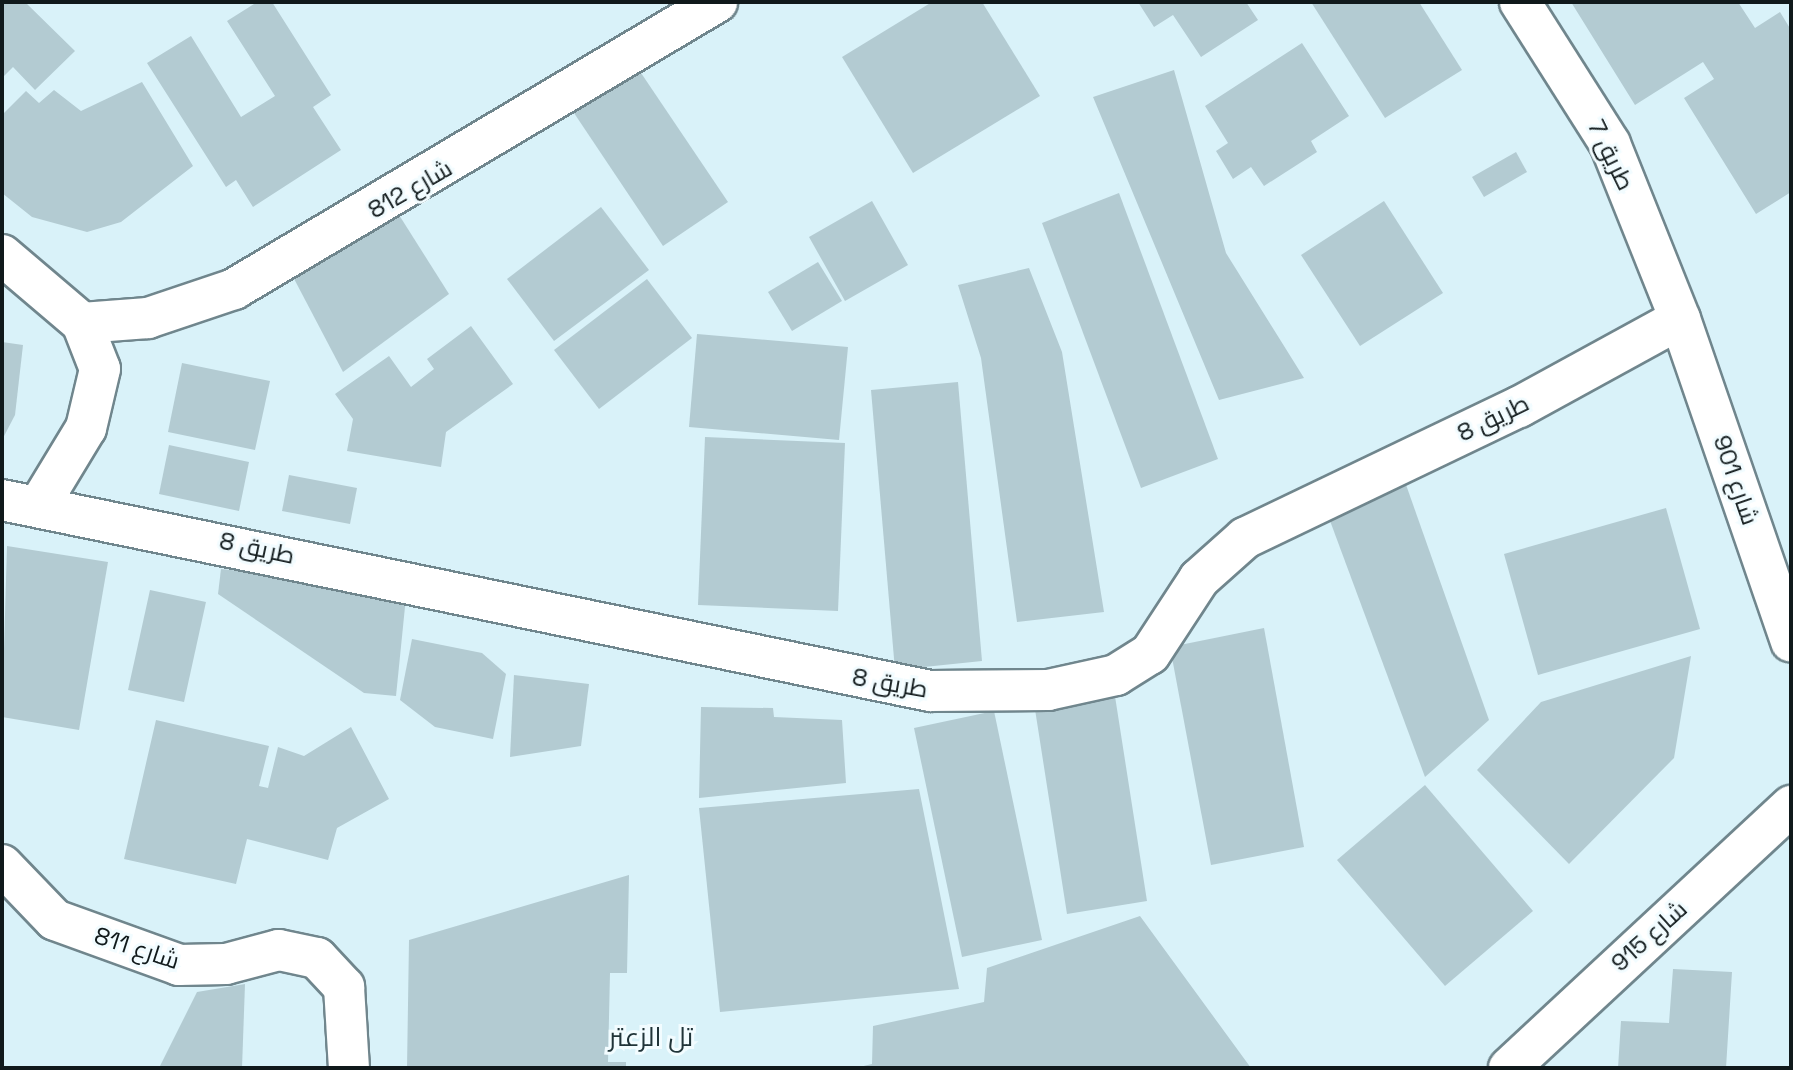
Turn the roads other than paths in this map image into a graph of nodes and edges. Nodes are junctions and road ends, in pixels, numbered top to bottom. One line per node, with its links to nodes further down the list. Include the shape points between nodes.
1 (717, 2): 5 (street, شارع 812, via 234,289 148,318)
2 (1520, 2): 4 (street, 7 طريق, via 1610,144)
3 (2, 255): 5 (street)
4 (1680, 319): 6 (street, طريق 8, via 1519,407 1245,538 1199,579 1150,654 1116,675 1048,690 930,691 804,668 560,610); 7 (street, شارع 901)
5 (82, 323): 6 (street, via 100,369 96,399 86,428)
6 (21, 502)
7 (1791, 641)
8 (1791, 806): 11 (street, شارع 915)
9 (2, 865): 10 (street, شارع 811, via 55,920 179,965 226,964 279,950 317,958 344,987)
10 (349, 1068)
11 (1509, 1068)

